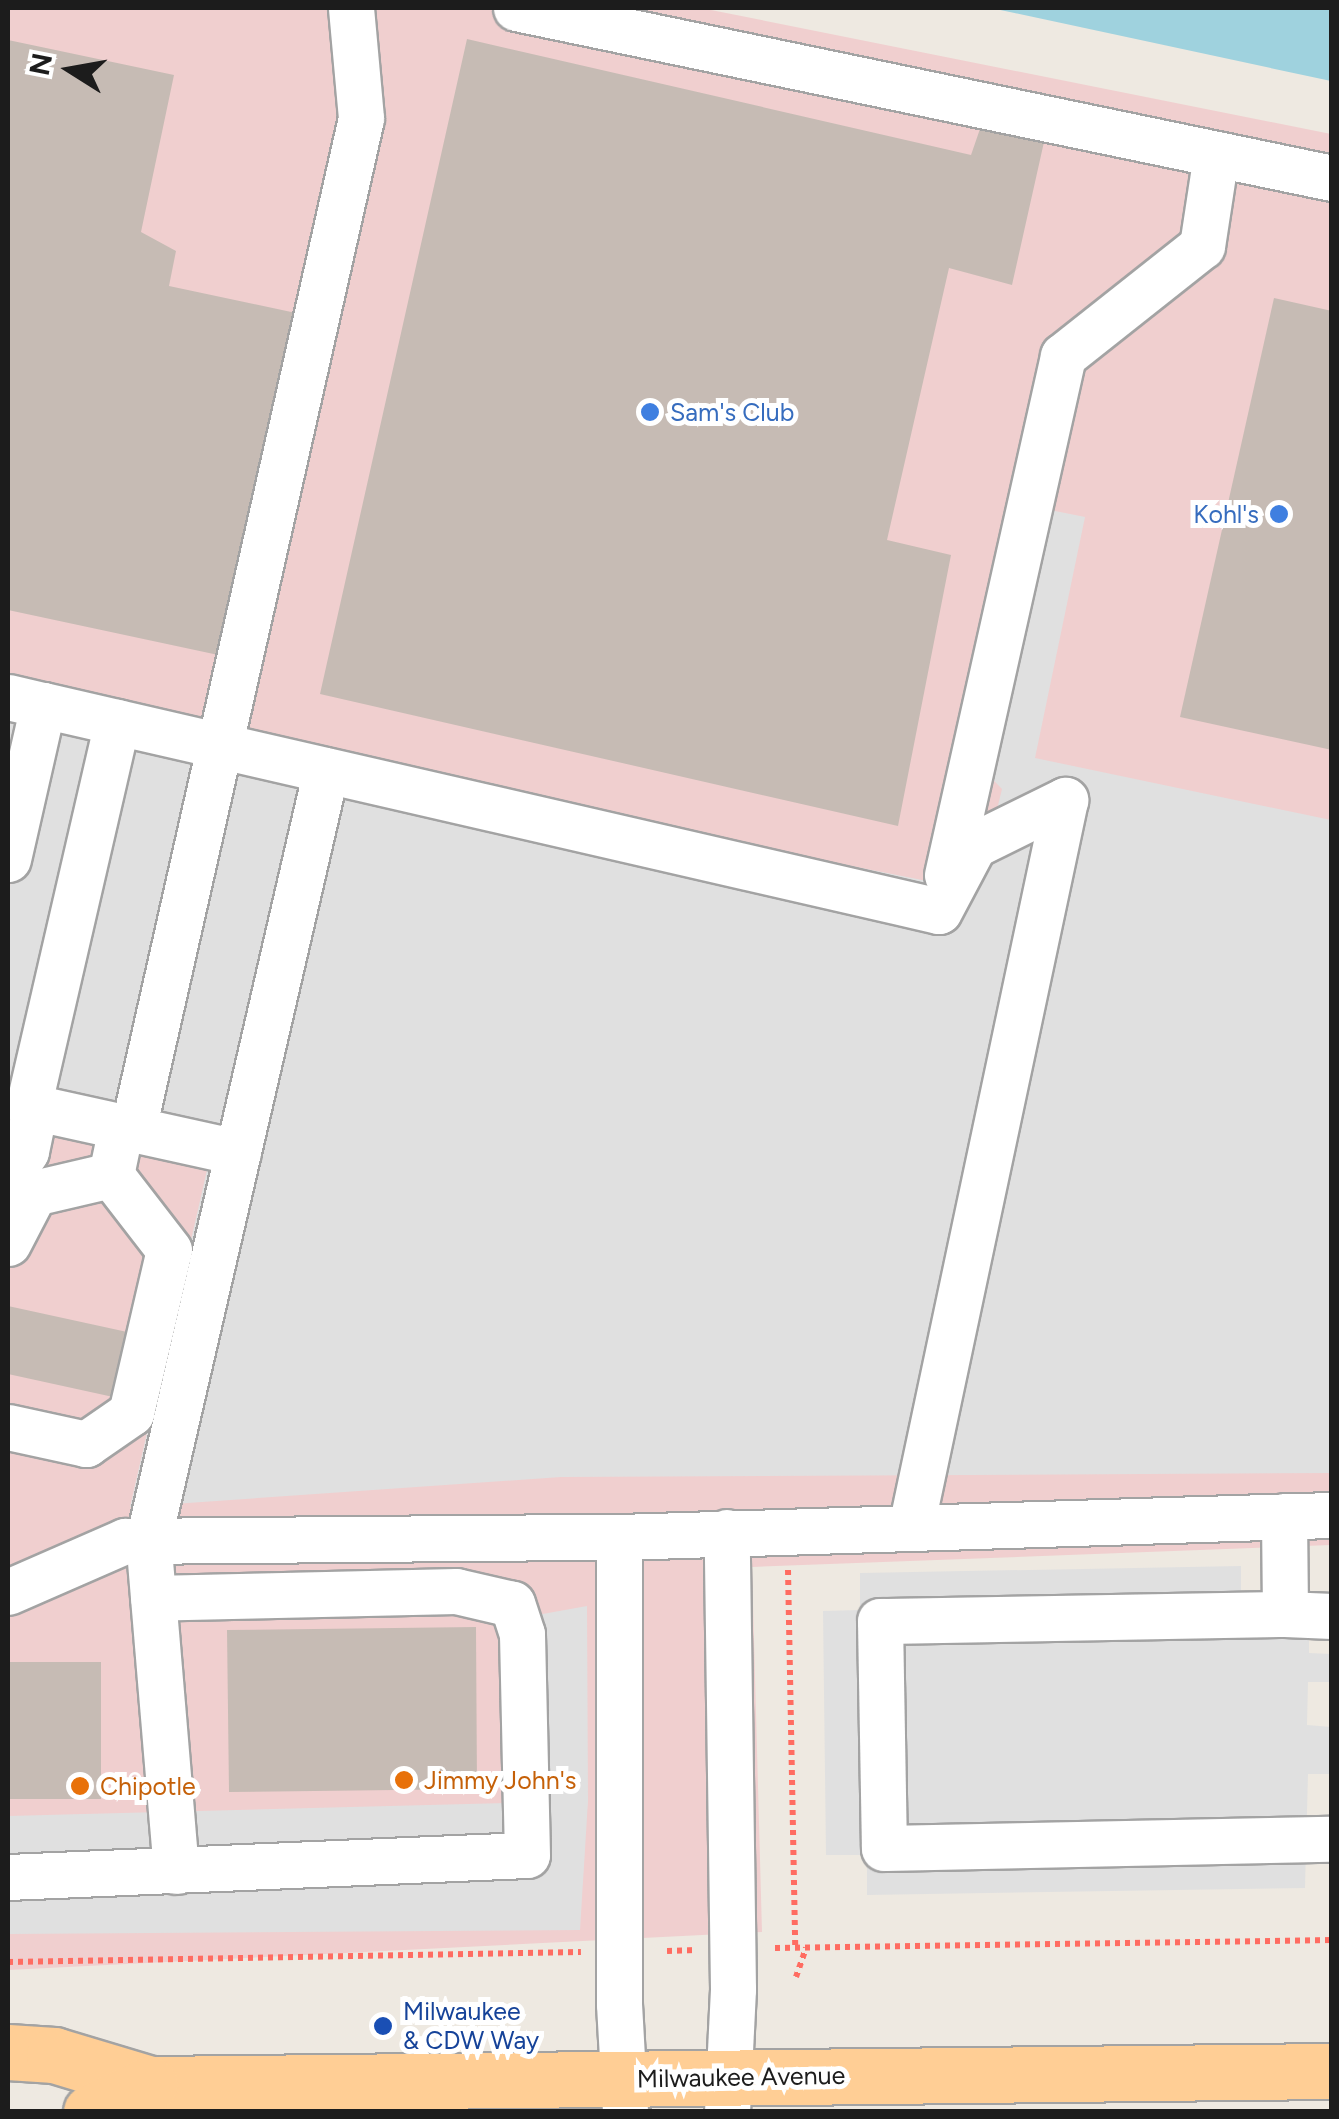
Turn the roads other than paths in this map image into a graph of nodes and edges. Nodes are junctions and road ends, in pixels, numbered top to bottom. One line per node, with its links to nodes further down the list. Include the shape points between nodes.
1 (352, 8): 7 (street, via 360,118)
2 (516, 8): 3 (street)
3 (1216, 154): 4 (street); 10 (street, via 1202,246 1064,356)
4 (1332, 178)
5 (25, 701): 6 (street); 9 (street)
6 (117, 722): 7 (street); 11 (street, via 28,1106)
7 (223, 746): 8 (street); 12 (street)
8 (326, 770): 10 (street); 13 (street)
9 (8, 860)
10 (939, 911): 20 (street, via 974,844 1065,800)
11 (35, 1108): 12 (street); 15 (street, via 26,1151)
12 (127, 1128): 13 (street); 14 (street)
13 (238, 1152): 23 (street)
14 (111, 1175): 16 (street, via 34,1194); 17 (street, via 168,1250 131,1413 86,1444)
15 (8, 1178)
16 (8, 1243)
17 (8, 1427)
18 (1332, 1515): 19 (street)
19 (1284, 1516): 20 (street); 26 (street)
20 (911, 1527): 21 (street)
21 (728, 1532): 22 (street); 35 (street, via 733,1989)
22 (619, 1537): 23 (street); 36 (street, via 618,2004)
23 (148, 1541): 24 (street, via 126,1541); 25 (street)
24 (8, 1592)
25 (153, 1598): 29 (street); 29 (street, via 456,1591 512,1604 519,1624 527,1854)
26 (1286, 1614): 27 (street); 28 (street, via 880,1621 884,1848)
27 (1332, 1616)
28 (1332, 1840)
29 (176, 1872): 30 (street)
30 (8, 1878)
31 (8, 2052): 34 (main road, Milwaukee Avenue, via 54,2054)
32 (1332, 2071): 35 (main road, Milwaukee Avenue)
33 (392, 2081): 34 (main road, Milwaukee Avenue); 36 (main road, Milwaukee Avenue); 38 (main road)
34 (150, 2084): 37 (main road, Milwaukee Avenue)
35 (728, 2094): 36 (main road, Milwaukee Avenue)
36 (624, 2096)
37 (90, 2112)
38 (449, 2112)

